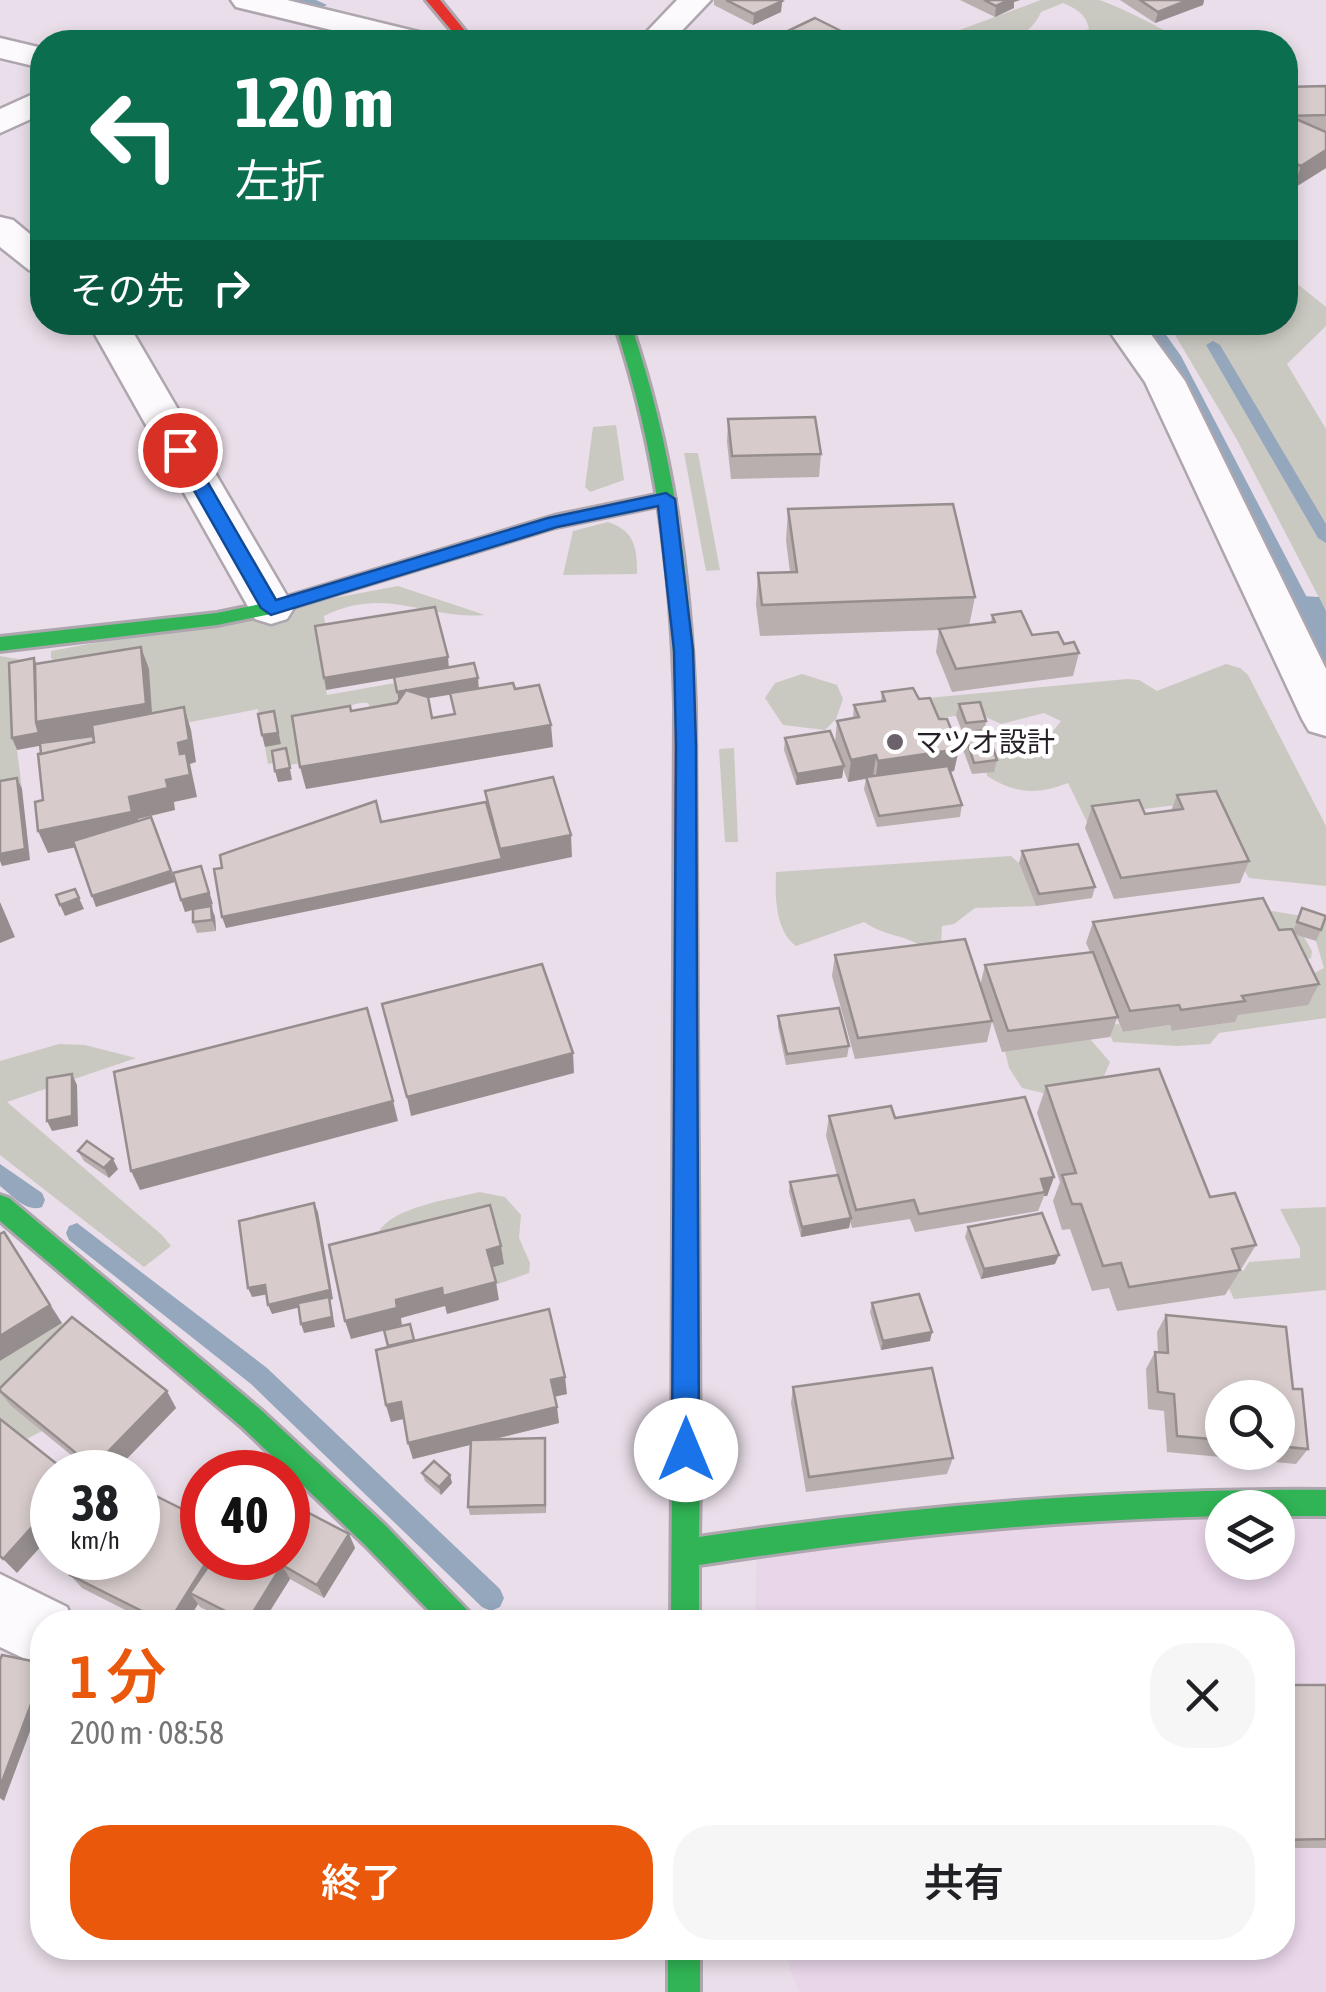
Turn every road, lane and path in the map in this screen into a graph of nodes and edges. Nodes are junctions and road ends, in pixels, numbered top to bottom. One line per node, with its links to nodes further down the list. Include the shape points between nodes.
1 (246, 0): 4 (street)
2 (433, 0): 5 (street)
3 (695, 0): 6 (street)
4 (370, 30)
5 (458, 30)
6 (665, 30)
7 (0, 48): 8 (street)
8 (30, 55)
9 (30, 106): 10 (street)
10 (0, 122)
11 (0, 228): 12 (street)
12 (30, 252)
13 (114, 335): 17 (street)
14 (627, 335): 16 (street)
15 (1131, 335): 19 (street, via 1165,381)
16 (666, 499): 17 (street, via 568,518); 22 (street, via 684,650 688,821)
17 (271, 608): 18 (street)
18 (0, 644)
19 (1326, 719)
20 (0, 1206): 24 (street, via 252,1419)
21 (1326, 1504): 22 (street, via 1226,1499 1021,1510 886,1521)
22 (685, 1554): 25 (street)
23 (0, 1609): 26 (street)
24 (447, 1610)
25 (685, 1610)
26 (30, 1625)
27 (684, 1960): 28 (street)
28 (684, 1992)

